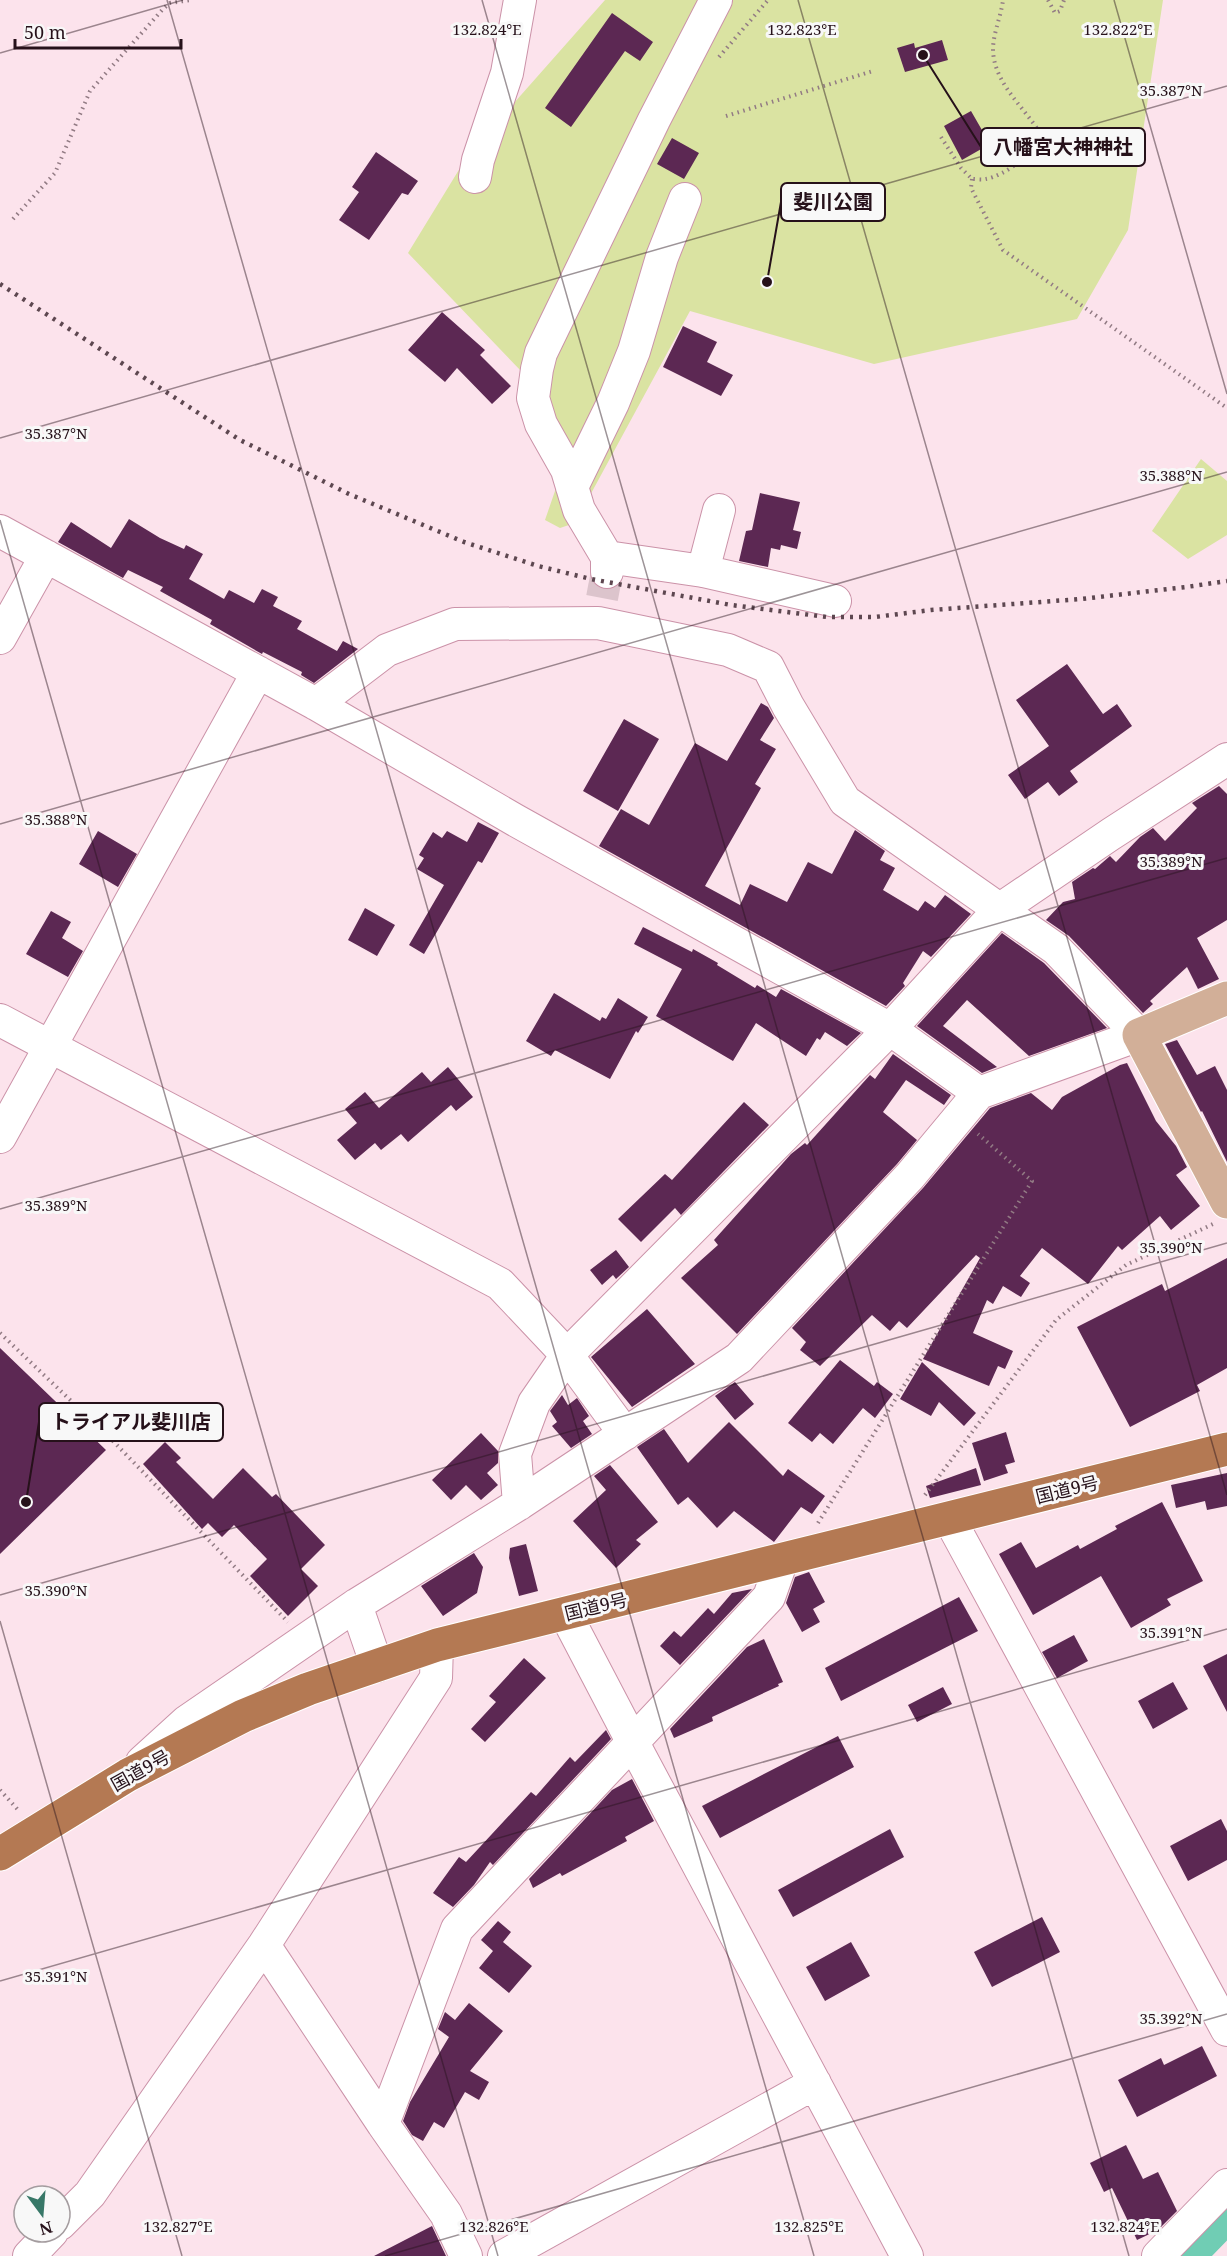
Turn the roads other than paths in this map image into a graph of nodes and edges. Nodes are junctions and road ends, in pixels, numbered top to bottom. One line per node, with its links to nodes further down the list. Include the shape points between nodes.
1 (520, 0): 3 (street, via 507,73)
2 (716, 0): 5 (street, via 541,353 533,398)
3 (475, 177)
4 (684, 199): 5 (street, via 634,351)
5 (572, 488): 10 (street)
6 (719, 510): 9 (street)
7 (0, 531): 8 (street)
8 (46, 556): 12 (street); 13 (street)
9 (703, 571): 10 (street); 11 (street)
10 (603, 587): 14 (street, via 455,624 387,650); 16 (street, via 768,667 845,801)
11 (835, 600)
12 (0, 638)
13 (258, 672): 14 (street); 21 (street)
14 (316, 704): 19 (street)
15 (1227, 759): 16 (street)
16 (999, 910): 19 (street); 20 (street, via 1056,949)
17 (1227, 998): 20 (main road)
18 (0, 1020): 21 (street)
19 (890, 1029): 22 (street); 26 (street)
20 (1139, 1035): 22 (street); 24 (main road)
21 (50, 1047): 23 (street); 26 (street, via 500,1284)
22 (979, 1093): 27 (street, via 910,1176 739,1358)
23 (0, 1137)
24 (1217, 1165): 25 (main road)
25 (1222, 1212)
26 (567, 1355): 27 (street); 29 (street, via 534,1403 515,1454)
27 (625, 1434): 29 (street)
28 (1227, 1449): 30 (highway, 国道9号)
29 (519, 1504): 32 (street)
30 (949, 1518): 31 (highway, 国道9号); 40 (street)
31 (790, 1558): 33 (highway, 国道9号); 36 (street, via 769,1597)
32 (356, 1605): 35 (street); 37 (street, via 186,1722)
33 (565, 1613): 34 (highway, 国道9号); 36 (street)
34 (437, 1645): 35 (highway, 国道9号); 39 (street, via 436,1678)
35 (376, 1666): 37 (highway, 国道9号, via 243,1716)
36 (632, 1741): 41 (street); 42 (street, via 457,1929)
37 (128, 1775): 38 (highway, 国道9号)
38 (0, 1854)
39 (264, 1945): 42 (street); 44 (street, via 90,2194)
40 (1227, 2030)
41 (815, 2083): 48 (street); 49 (street)
42 (383, 2124): 47 (street, via 446,2214)
43 (1227, 2185): 50 (street)
44 (72, 2212)
45 (40, 2244): 46 (street)
46 (29, 2256)
47 (466, 2256)
48 (504, 2256)
49 (908, 2256)
50 (1158, 2256)

